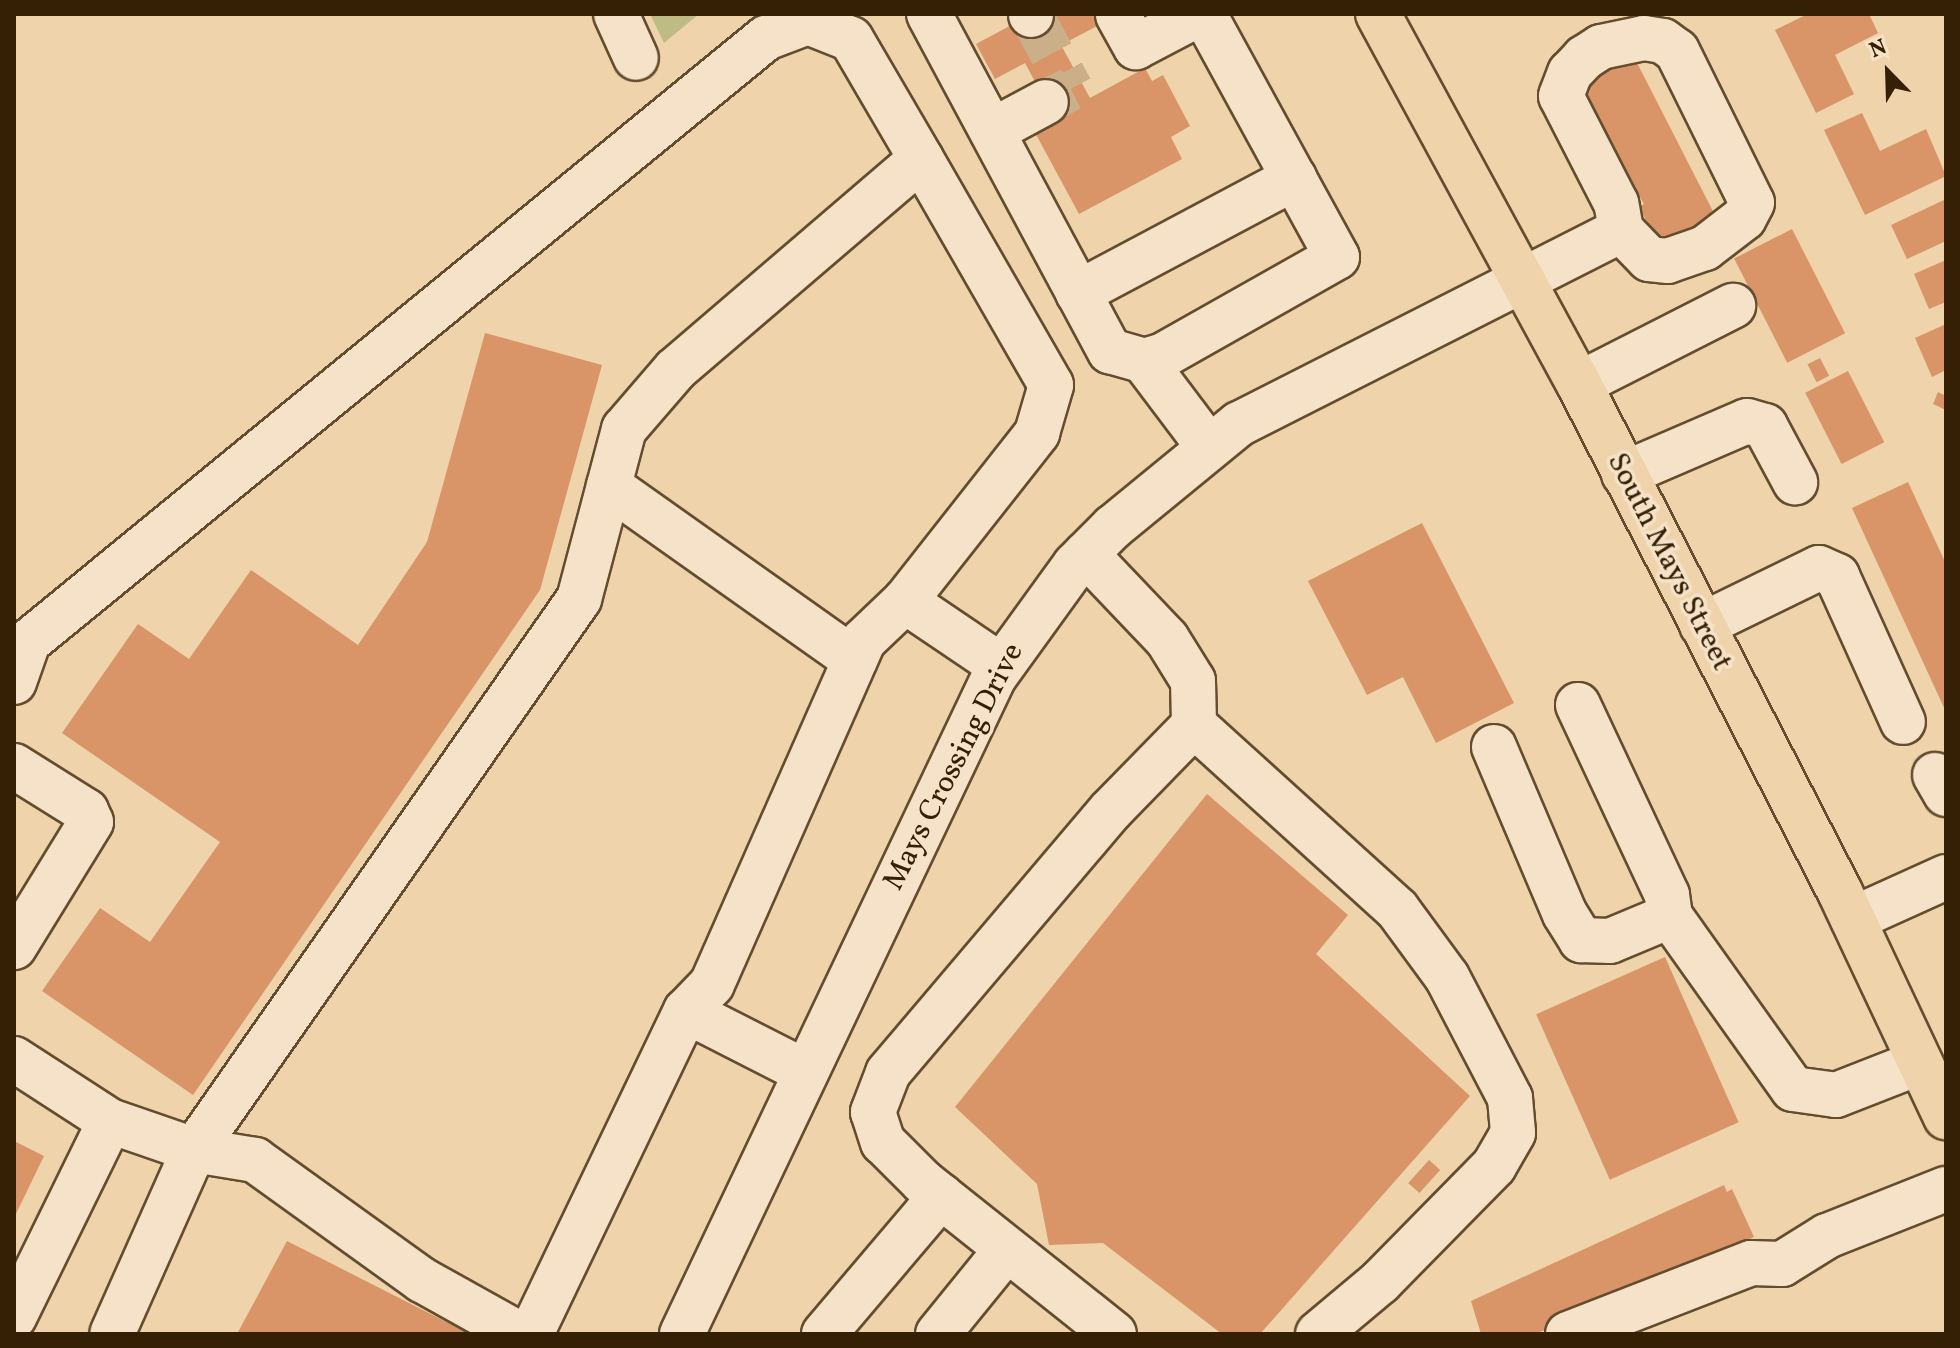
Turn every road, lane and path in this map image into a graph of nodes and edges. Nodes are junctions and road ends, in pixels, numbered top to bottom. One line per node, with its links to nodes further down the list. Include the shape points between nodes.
1 (616, 14): 6 (street)
2 (929, 14): 8 (street)
3 (1201, 14): 5 (street, via 1136,47); 10 (street)
4 (1378, 14): 12 (main road, South Mays Street)
5 (1118, 15)
6 (636, 58)
7 (1046, 102): 8 (street)
8 (992, 131): 13 (street)
9 (921, 159): 20 (street, via 675,370 624,429); 22 (street, via 1051,385 1037,433); 26 (street, via 851,39 808,22 766,38 28,642)
10 (1294, 178): 13 (street); 15 (street, via 1337,257 1162,356)
11 (1621, 230): 11 (street, via 1649,259 1668,261 1723,236 1752,203 1677,51 1663,41 1644,38 1601,47 1570,73 1561,96 1616,203); 12 (street, Mays Crossing Drive)
12 (1524, 280): 16 (main road, South Mays Street); 17 (street, Mays Crossing Drive, via 1346,366)
13 (1078, 293): 15 (street, via 1110,351)
14 (1733, 306): 16 (street)
15 (1144, 361): 17 (street)
16 (1579, 384): 18 (main road, South Mays Street)
17 (1208, 446): 21 (street, Mays Crossing Drive)
18 (1624, 474): 19 (street, via 1747,421 1765,426); 23 (main road, South Mays Street)
19 (1795, 482)
20 (609, 486): 24 (street); 41 (street, via 579,599)
21 (1086, 554): 25 (street, Mays Crossing Drive); 29 (street, via 1167,639 1193,681)
22 (905, 601): 24 (street, via 863,641); 25 (street)
23 (1702, 625): 28 (street, via 1819,568 1837,576); 34 (main road, South Mays Street)
24 (855, 660): 36 (street, via 712,984)
25 (1001, 666): 38 (street, Mays Crossing Drive)
26 (14, 682)
27 (1578, 705): 33 (street, via 1667,895)
28 (1903, 722)
29 (1194, 725): 43 (street, via 1110,811 888,1073 873,1112 883,1142); 53 (street, via 1397,909 1447,977 1510,1098 1513,1133 1494,1166 1380,1282)
30 (1494, 747): 33 (street, via 1581,940 1610,941)
31 (14, 766): 35 (street, via 86,811 91,822)
32 (1946, 877): 34 (street)
33 (1670, 916): 39 (street, via 1793,1089 1836,1095)
34 (1853, 919): 39 (main road, South Mays Street)
35 (14, 947)
36 (686, 1011): 38 (street); 49 (street)
37 (14, 1059): 40 (street)
38 (804, 1071): 50 (street, Mays Crossing Drive)
39 (1936, 1087)
40 (110, 1121): 41 (street); 45 (street)
41 (194, 1150): 47 (street); 48 (street, via 255,1160 422,1280)
42 (1946, 1189): 54 (street, via 1827,1236 1782,1264 1751,1263)
43 (941, 1196): 44 (street); 51 (street)
44 (1007, 1249): 46 (street); 52 (street)
45 (14, 1317)
46 (1086, 1326)
47 (112, 1334)
48 (519, 1334)
49 (531, 1334)
50 (682, 1334)
51 (824, 1334)
52 (938, 1334)
53 (1318, 1334)
54 (1568, 1334)

